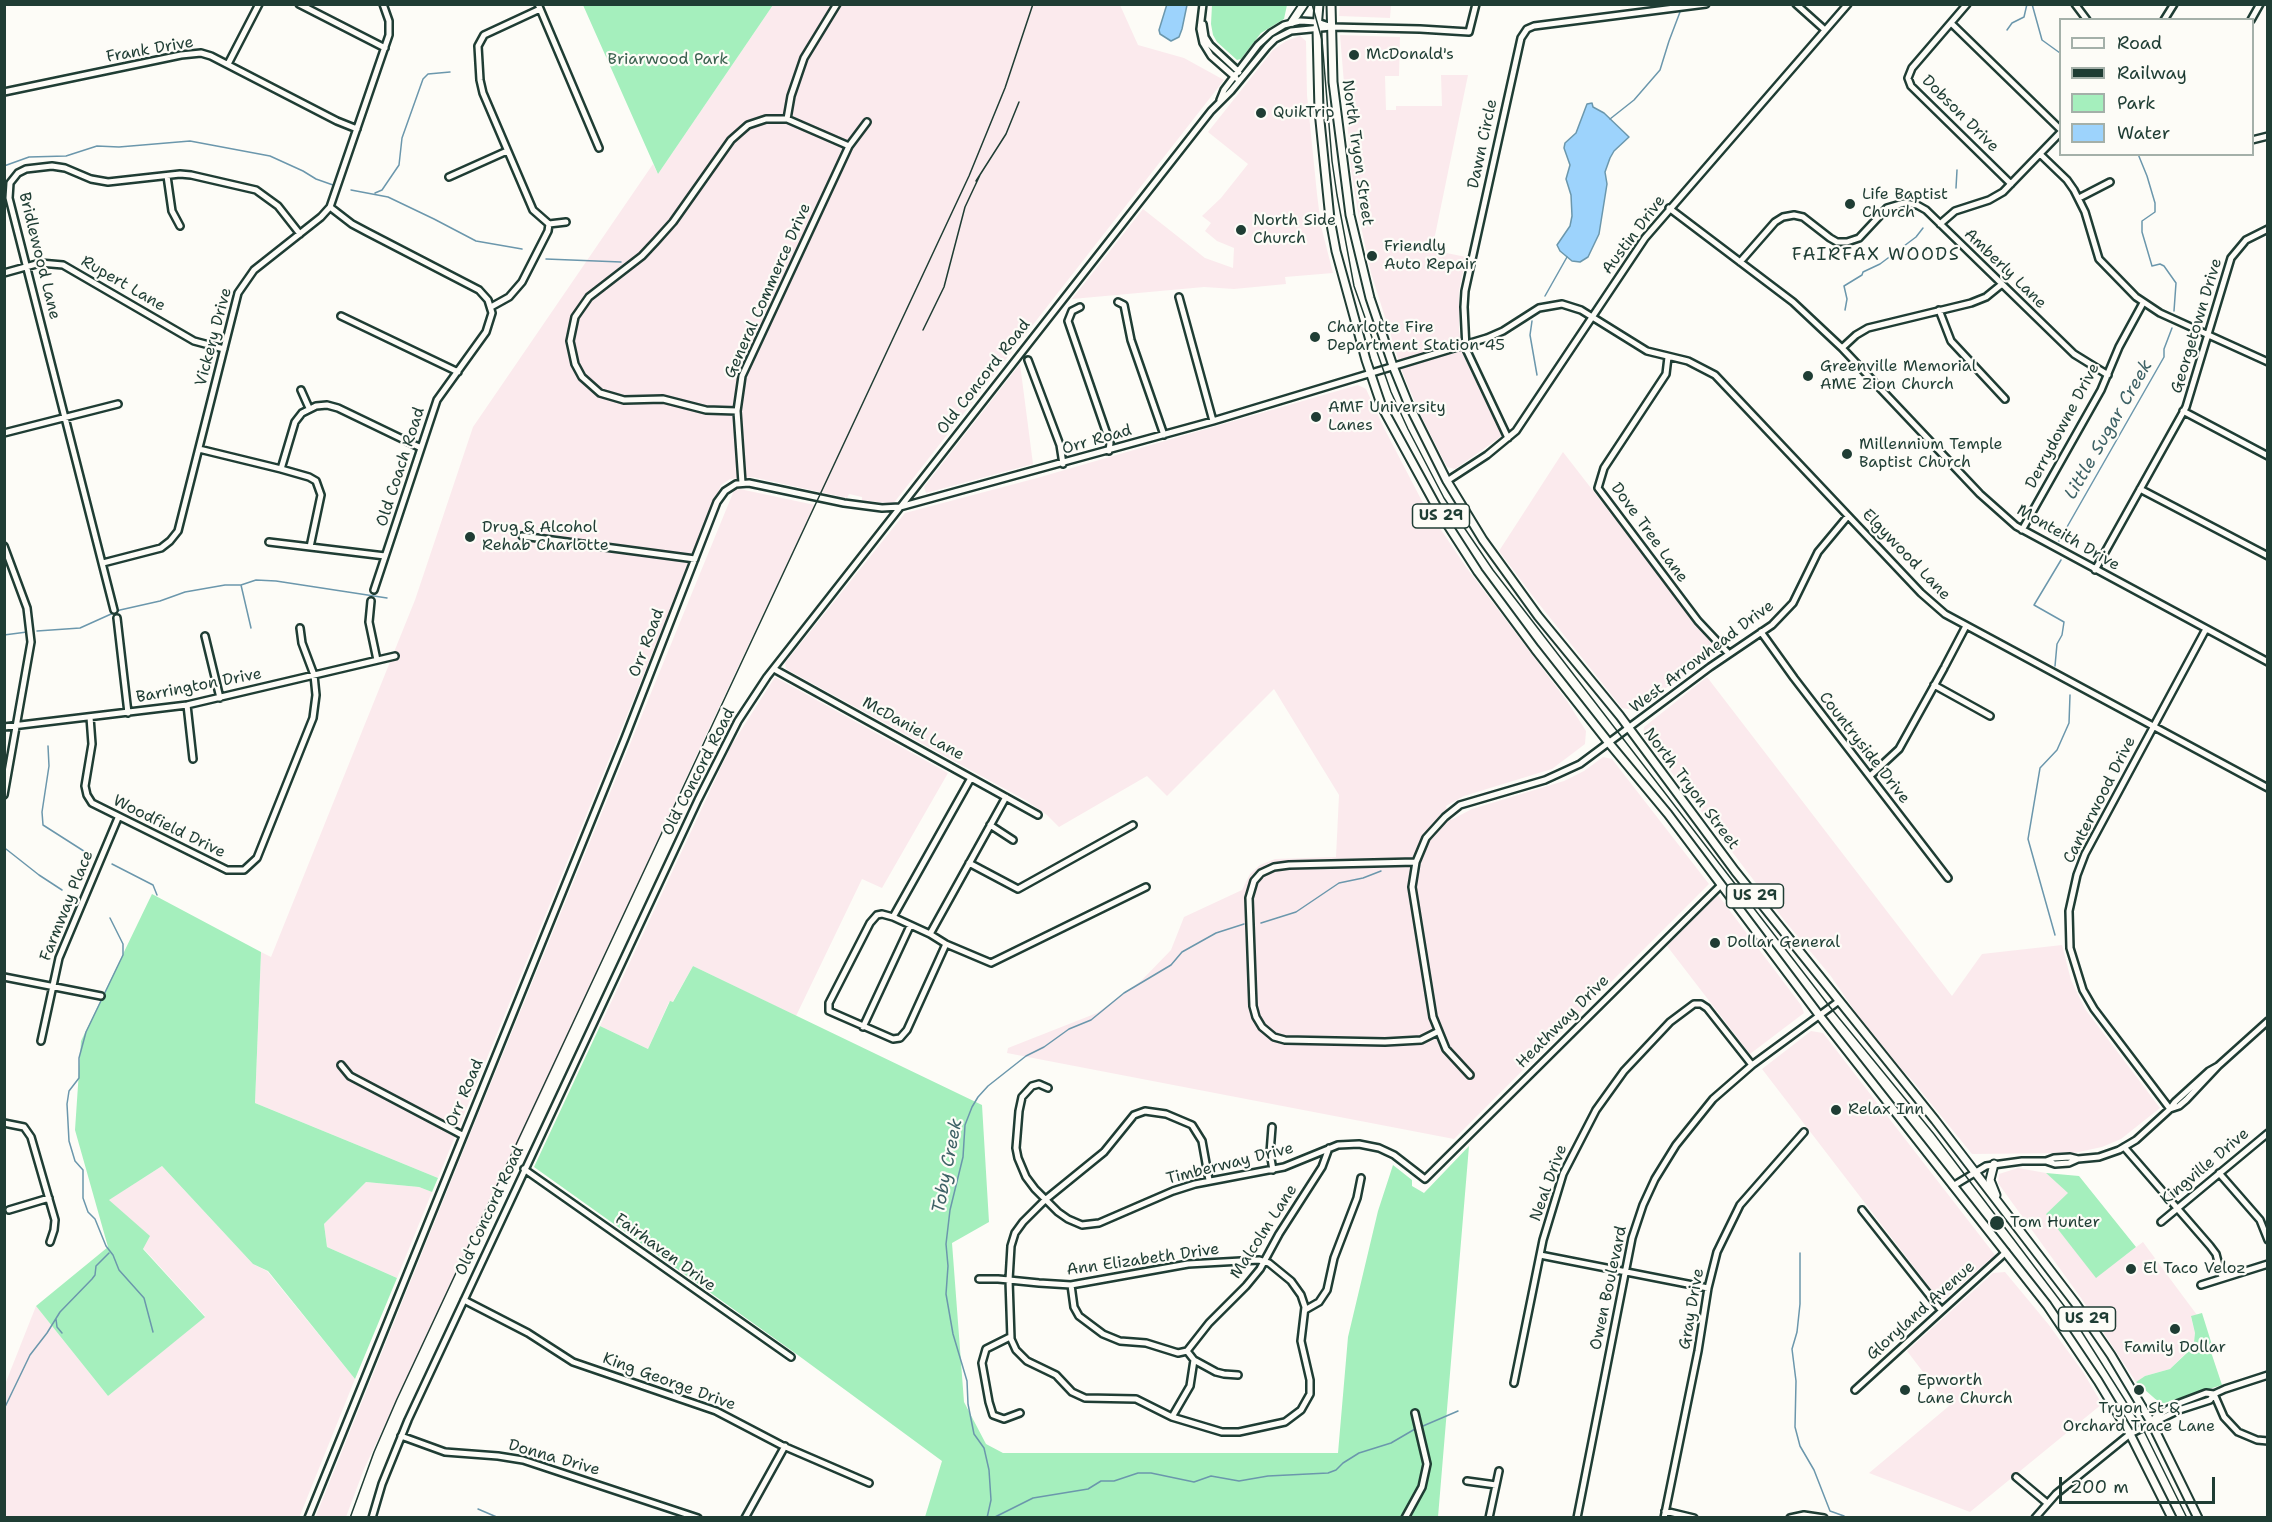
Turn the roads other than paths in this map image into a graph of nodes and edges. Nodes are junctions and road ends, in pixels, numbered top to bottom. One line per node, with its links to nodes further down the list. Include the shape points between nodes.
1 (259, 4): 27 (street)
2 (300, 4): 26 (street)
3 (383, 4): 26 (street, Vickery Drive, via 390,25)
4 (837, 4): 30 (street, via 804,58)
5 (1203, 4): 28 (street, via 1202,23 1210,45)
6 (1304, 4): 21 (main road)
7 (1320, 4): 23 (main road, North Tryon Street / US 29)
8 (1331, 4): 24 (main road, North Tryon Street / US 29)
9 (1476, 4): 24 (street, Old Concord Road, via 1470,32)
10 (1706, 4): 65 (street, Dawn Circle, via 1534,26 1522,35 1465,291)
11 (1796, 4): 25 (street)
12 (1848, 4): 25 (street, Austin Drive)
13 (1967, 4): 22 (street, Dobson Drive)
14 (2074, 4): 18 (street)
15 (2174, 4): 19 (street)
16 (2260, 4): 20 (street)
17 (539, 7): 36 (street); 37 (street, via 486,33 478,46 483,93)
18 (2085, 18)
19 (2165, 18)
20 (2252, 18)
21 (1292, 22): 23 (street, Old Concord Road); 28 (street, Old Concord Road, via 1264,38)
22 (1951, 23): 32 (street); 42 (street, Dobson Drive, via 1912,68 1908,78 1911,86)
23 (1317, 26): 24 (street, Old Concord Road); 28 (street, Old Concord Road, via 1275,39); 73 (main road, North Tryon Street / US 29, via 1319,111 1330,219 1341,275)
24 (1331, 27): 71 (main road, North Tryon Street / US 29, via 1333,82 1350,215 1370,298)
25 (1825, 30): 45 (street, Austin Drive)
26 (385, 48): 33 (street, Vickery Drive)
27 (228, 64): 29 (street, Frank Drive, via 207,54 182,55); 33 (street, Frank Drive)
28 (1239, 76): 95 (street, Old Concord Road)
29 (4, 92)
30 (787, 119): 35 (street); 79 (street, via 761,120 736,133 656,241 582,304 571,331 571,352 579,372 605,395 624,400 663,399 706,410)
31 (867, 122): 35 (street, General Commerce Drive)
32 (2059, 127)
33 (357, 129): 44 (street, Vickery Drive)
34 (2059, 135): 38 (street)
35 (849, 146): 79 (street, General Commerce Drive, via 746,365)
36 (599, 148)
37 (507, 151): 40 (street); 47 (street, via 533,210)
38 (2040, 154): 42 (street); 43 (street)
39 (167, 176): 49 (street, via 172,211); 51 (street, Bridlewood Lane, via 191,175 256,190 278,206); 53 (street, Bridlewood Lane, via 108,182 58,166 22,171 10,183 8,192)
40 (448, 177)
41 (2110, 182): 43 (street)
42 (2011, 184): 48 (street, via 1996,197 1962,207)
43 (2079, 198): 58 (street, via 2099,259)
44 (330, 207): 51 (street, Vickery Drive); 59 (street, via 352,225 477,289)
45 (1669, 208): 52 (street, Monteith Drive); 63 (street, Austin Drive)
46 (566, 222): 47 (street)
47 (549, 224): 59 (street, via 522,282 509,297)
48 (1940, 224): 52 (street, Amberly Lane, via 1917,205 1896,204 1882,212 1859,238 1844,243 1830,238 1803,217 1789,215 1776,222); 55 (street, Amberly Lane)
49 (180, 226)
50 (2268, 229): 64 (street, Georgetown Drive, via 2246,240 2231,258)
51 (300, 234): 67 (street, Vickery Drive, via 254,270 244,283)
52 (1740, 262): 66 (street, Monteith Drive, via 1793,302)
53 (27, 267): 54 (street, Rupert Lane); 67 (street, Rupert Lane, via 63,265 194,341); 81 (street, Bridlewood Lane)
54 (4, 273)
55 (2002, 284): 61 (street, via 1978,300); 74 (street, Amberly Lane, via 2074,354)
56 (1179, 297): 82 (street)
57 (1118, 302): 84 (street, via 1124,305 1131,340)
58 (2143, 303): 64 (street); 74 (street, Derrydowne Drive)
59 (491, 307): 72 (street, Old Coach Road, via 490,326)
60 (1080, 307): 88 (street, via 1071,311 1068,321 1110,443)
61 (1939, 310): 66 (street, via 1868,328); 76 (street, via 1953,345)
62 (341, 316): 72 (street)
63 (1592, 317): 65 (street, Elgywood Lane, via 1571,306 1551,305 1539,308 1495,335); 68 (street, Elgywood Lane, via 1642,348); 85 (street, Austin Drive, via 1536,403)
64 (2208, 335): 70 (street); 80 (street, Georgetown Drive)
65 (1465, 344): 71 (street, Orr Road); 85 (street, Dawn Circle)
66 (1842, 348): 97 (street, Monteith Drive, via 1980,494)
67 (224, 349): 87 (street, Vickery Drive)
68 (1668, 357): 96 (street, Elgywood Lane, via 1688,361 1716,375); 116 (street, Dove Tree Lane, via 1666,374 1604,468 1598,488 1698,621)
69 (1028, 360): 90 (street)
70 (2268, 362)
71 (1393, 366): 73 (street, Orr Road); 92 (main road, North Tryon Street / US 29)
72 (458, 372): 86 (street, Old Coach Road, via 438,400)
73 (1371, 373): 82 (street, Orr Road); 132 (main road, North Tryon Street / US 29, via 1382,407 1440,513 1506,609)
74 (2108, 375): 97 (street, Derrydowne Drive)
75 (301, 390): 78 (street)
76 (2005, 399)
77 (118, 404): 81 (street)
78 (309, 408): 86 (street, via 335,406); 91 (street, via 291,429)
79 (737, 411): 93 (street, General Commerce Drive)
80 (2183, 411): 89 (street); 94 (street, Georgetown Drive)
81 (65, 417): 83 (street); 105 (street, Bridlewood Lane)
82 (1213, 421): 84 (street, Orr Road)
83 (4, 433)
84 (1164, 435): 88 (street, Orr Road)
85 (1508, 438): 92 (street, Austin Drive)
86 (421, 448): 102 (street, Old Coach Road)
87 (199, 450): 91 (street); 105 (street, Vickery Drive, via 174,537 154,551)
88 (1109, 451): 90 (street, Orr Road)
89 (2268, 456)
90 (1063, 464): 95 (street, Orr Road)
91 (281, 469): 101 (street, via 312,478 321,490)
92 (1447, 481): 131 (main road, North Tryon Street / US 29, via 1528,602)
93 (742, 483): 95 (street, Orr Road, via 844,503); 104 (street, Orr Road, via 730,487 719,499)
94 (2140, 489): 103 (street); 106 (street, Georgetown Drive)
95 (900, 507): 120 (street, Old Concord Road)
96 (1848, 516): 111 (street, Elgywood Lane, via 1926,599); 114 (street, West Arrowhead Drive, via 1818,552 1793,603 1778,621)
97 (2022, 530): 106 (street, Monteith Drive)
98 (522, 536): 104 (street)
99 (269, 542): 101 (street)
100 (4, 546): 128 (street, via 31,628)
101 (310, 547): 102 (street)
102 (385, 556): 107 (street, Old Coach Road)
103 (2268, 556)
104 (695, 559): 171 (street, Orr Road)
105 (103, 563): 109 (street, Bridlewood Lane)
106 (2095, 570): 113 (street, Monteith Drive)
107 (374, 590)
108 (371, 601): 118 (street, via 369,622)
109 (114, 610)
110 (117, 618): 125 (street)
111 (1966, 626): 122 (street); 129 (street, Elgywood Lane)
112 (300, 628): 121 (street, Woodfield Drive)
113 (2206, 629): 119 (street, Monteith Drive); 129 (street, Canterwood Drive)
114 (1761, 632): 116 (street, West Arrowhead Drive); 134 (street, Countryside Drive)
115 (205, 636): 123 (street)
116 (1729, 654): 131 (street, West Arrowhead Drive)
117 (395, 656): 118 (street, Barrington Drive)
118 (377, 660): 121 (street, Barrington Drive)
119 (2268, 662)
120 (774, 669): 135 (street, McDaniel Lane); 175 (street, Old Concord Road, via 726,743)
121 (315, 675): 123 (street, Barrington Drive); 140 (street, Woodfield Drive, via 310,730 252,864 240,870 226,870)
122 (1934, 685): 126 (street); 134 (street, via 1899,749)
123 (220, 698): 124 (street, Barrington Drive)
124 (187, 705): 125 (street, Barrington Drive); 133 (street)
125 (128, 713): 127 (street, Barrington Drive)
126 (1990, 716)
127 (90, 717): 128 (street, Barrington Drive); 140 (street, Woodfield Drive, via 92,744 86,792 92,803)
128 (17, 726): 130 (street, Barrington Drive); 137 (street)
129 (2154, 726): 136 (street, Elgywood Lane); 166 (street, Canterwood Drive, via 2082,861 2071,897 2069,926 2073,959 2088,1000)
130 (4, 727)
131 (1629, 728): 132 (street, West Arrowhead Drive); 156 (main road, North Tryon Street / US 29, via 1735,871)
132 (1609, 743): 144 (street, West Arrowhead Drive, via 1557,776 1452,810 1430,833); 147 (main road, North Tryon Street / US 29)
133 (193, 759)
134 (1869, 776): 146 (street, Countryside Drive)
135 (971, 778): 138 (street, McDaniel Lane); 149 (street)
136 (2268, 788)
137 (4, 795)
138 (1006, 797): 139 (street, McDaniel Lane); 141 (street)
139 (1038, 815)
140 (118, 818): 154 (street, Farmway Place, via 64,944)
141 (990, 825): 143 (street); 145 (street)
142 (1133, 825): 145 (street, via 1018,889)
143 (1013, 840)
144 (1416, 862): 160 (street, West Arrowhead Drive, via 1413,899); 160 (street, via 1289,865 1261,873 1249,898 1253,1006 1262,1027 1285,1040 1385,1042 1421,1040)
145 (969, 863): 151 (street)
146 (1948, 878)
147 (1721, 885): 157 (main road, North Tryon Street / US 29); 180 (street, Heathway Drive)
148 (1146, 887): 152 (street, via 991,963)
149 (893, 917): 150 (street); 159 (street, via 882,914 873,918 829,1002 831,1013)
150 (910, 926): 151 (street); 159 (street)
151 (930, 934): 152 (street)
152 (946, 944): 159 (street, via 904,1035 893,1039)
153 (4, 977): 154 (street)
154 (53, 986): 155 (street); 161 (street, Farmway Place)
155 (101, 996)
156 (1839, 1001): 157 (street, Owen Boulevard); 177 (main road, North Tryon Street / US 29)
157 (1819, 1015): 163 (street, Owen Boulevard); 182 (main road, North Tryon Street / US 29)
158 (2268, 1021): 166 (street)
159 (863, 1027)
160 (1437, 1032): 164 (street, West Arrowhead Drive, via 1446,1049)
161 (42, 1041)
162 (341, 1065): 171 (street, via 350,1076)
163 (1752, 1065): 193 (street, Neal Drive, via 1707,1008 1701,1004 1686,1008 1653,1038 1596,1110 1563,1174); 196 (street, Owen Boulevard, via 1713,1099 1676,1145 1643,1205)
164 (1470, 1075)
165 (1048, 1088): 184 (street, Timberway Drive, via 1032,1086 1022,1097 1016,1148 1026,1177)
166 (2170, 1109): 172 (street)
167 (4, 1123): 183 (street, via 21,1126 30,1135)
168 (1272, 1127): 176 (street)
169 (1804, 1132): 202 (street, Gray Drive, via 1740,1205 1717,1252)
170 (2268, 1133): 178 (street, Kingville Drive)
171 (462, 1134): 230 (street, Orr Road)
172 (2124, 1147): 174 (street, via 2099,1157); 186 (street)
173 (1329, 1148): 176 (street, Timberway Drive); 180 (street, Timberway Drive, via 1359,1144 1379,1148); 194 (street, Malcolm Lane, via 1322,1167)
174 (1994, 1164): 177 (street); 185 (main road, via 1990,1180)
175 (524, 1169): 203 (street, Old Concord Road); 208 (street, Fairhaven Drive)
176 (1273, 1170): 181 (street, Timberway Drive)
177 (1975, 1172): 182 (street); 185 (main road, North Tryon Street / US 29)
178 (2219, 1173): 186 (street, Kingville Drive); 190 (street, via 2260,1220)
179 (1361, 1178): 205 (street, via 1327,1290 1319,1302)
180 (1425, 1179)
181 (1209, 1180): 184 (street, Timberway Drive, via 1092,1225 1068,1219); 184 (street, via 1197,1131 1185,1121 1145,1111 1134,1115 1104,1152)
182 (1953, 1186): 192 (main road, North Tryon Street / US 29)
183 (49, 1198): 187 (street); 191 (street, via 55,1224)
184 (1045, 1200): 199 (street, via 1015,1233)
185 (2000, 1203): 218 (main road, North Tryon Street / US 29, via 2111,1355)
186 (2176, 1209): 189 (street, Kingville Drive); 197 (street, via 2214,1251)
187 (9, 1210)
188 (1862, 1210): 204 (street)
189 (2161, 1222)
190 (2268, 1240)
191 (50, 1242)
192 (2006, 1252): 204 (street, Gloryland Avenue); 219 (main road, North Tryon Street / US 29, via 2069,1335)
193 (1540, 1255): 196 (street); 212 (street, Neal Drive)
194 (1263, 1261): 200 (street, Ann Elizabeth Drive, via 1188,1264); 205 (street, via 1291,1281 1304,1301); 207 (street, Malcolm Lane, via 1246,1286)
195 (2268, 1264): 197 (street)
196 (1624, 1271): 202 (street); 236 (street, Owen Boulevard)
197 (2222, 1277): 201 (street)
198 (980, 1279): 199 (street, Ann Elizabeth Drive)
199 (1010, 1280): 200 (street, Ann Elizabeth Drive); 206 (street)
200 (1071, 1285): 207 (street, via 1079,1316 1103,1334 1178,1353)
201 (2201, 1286)
202 (1708, 1288): 229 (street, Gray Drive)
203 (464, 1300): 220 (street, Old Concord Road); 222 (street, King George Drive, via 573,1362 706,1407)
204 (1941, 1310): 213 (street, Gloryland Avenue)
205 (1305, 1311): 217 (street, via 1301,1341 1310,1388 1307,1401 1296,1415 1277,1425 1234,1432)
206 (1010, 1337): 215 (street, via 986,1349 982,1364 993,1415 1004,1419); 217 (street, via 1021,1356 1056,1375 1078,1396 1136,1399)
207 (1187, 1351): 209 (street)
208 (791, 1358)
209 (1194, 1360): 210 (street, via 1224,1374); 217 (street, via 1190,1386)
210 (1238, 1375)
211 (2268, 1375): 214 (street)
212 (1514, 1383)
213 (1855, 1390)
214 (2214, 1394): 218 (street, via 2210,1400); 221 (street, via 2224,1417 2238,1432)
215 (1020, 1413)
216 (1415, 1413): 234 (street, via 1427,1464 1422,1487)
217 (1172, 1417)
218 (2151, 1422): 219 (street); 242 (main road, North Tryon Street / US 29)
219 (2130, 1434): 228 (street); 241 (main road, North Tryon Street / US 29)
220 (401, 1436): 231 (street, Old Concord Road); 232 (street, Donna Drive, via 445,1452 523,1461)
221 (2268, 1441)
222 (785, 1446): 226 (street, King George Drive); 233 (street)
223 (1499, 1471): 227 (street)
224 (2016, 1477): 228 (street)
225 (1467, 1481): 227 (street)
226 (869, 1483)
227 (1496, 1485): 235 (street)
228 (2047, 1503): 240 (street)
229 (1664, 1514): 237 (street)
230 (308, 1518)
231 (372, 1518)
232 (698, 1518)
233 (745, 1518)
234 (1405, 1518)
235 (1489, 1518)
236 (1577, 1518)
237 (1694, 1518)
238 (1790, 1518): 239 (street)
239 (1824, 1518)
240 (2036, 1518)
241 (2172, 1518)
242 (2198, 1518)

